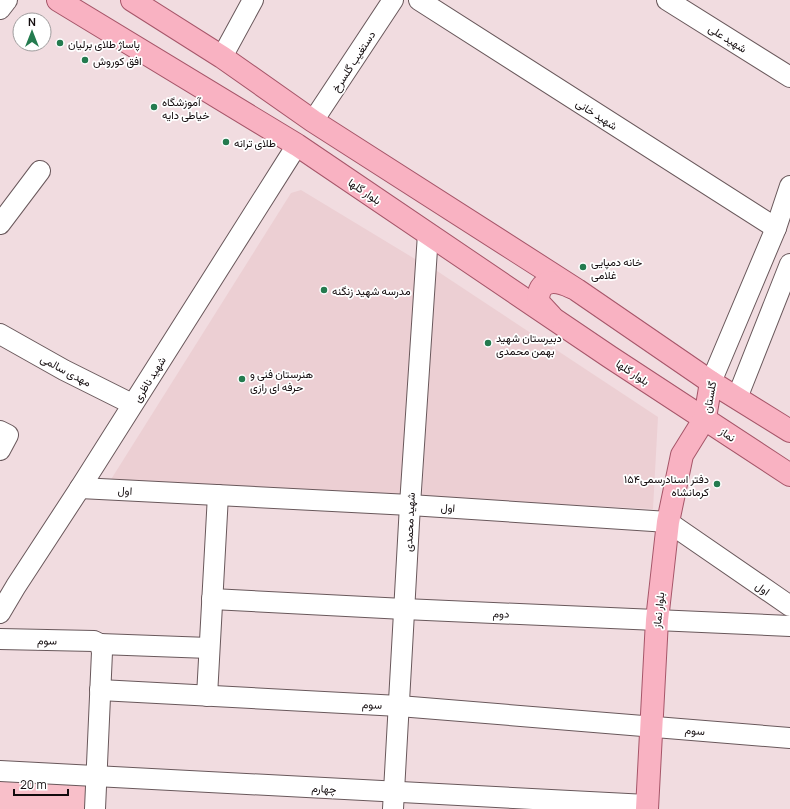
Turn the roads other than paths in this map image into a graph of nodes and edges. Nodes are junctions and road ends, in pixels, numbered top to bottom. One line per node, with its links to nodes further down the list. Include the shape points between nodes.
1 (7, 0): 8 (street)
2 (58, 0): 12 (main road, بلوار گلها)
3 (132, 0): 9 (main road)
4 (253, 0): 9 (street)
5 (393, 0): 11 (street, دستغیب گلسرخ)
6 (419, 0): 17 (street, شهید خانی)
7 (667, 0): 10 (street, شهید علی)
8 (0, 9)
9 (222, 57): 11 (main road)
10 (790, 77)
11 (313, 121): 15 (main road)
12 (297, 145): 18 (main road, بلوار گلها); 27 (street, شهید ناظری)
13 (40, 171): 16 (street)
14 (790, 186): 17 (street, گلستان)
15 (465, 219): 19 (main road, via 485,238 489,253 480,259); 21 (main road)
16 (0, 224)
17 (776, 228): 24 (street, گلستان)
18 (428, 234): 19 (main road, بلوار گلها); 35 (street, شهید محمدی)
19 (450, 249): 22 (main road, بلوار گلها)
20 (790, 264): 26 (street)
21 (577, 290): 22 (main road, via 559,282 546,283 542,287 538,302); 24 (main road)
22 (556, 321): 25 (main road, بلوار گلها)
23 (0, 334): 27 (street, مهدی سالمی)
24 (710, 382): 26 (main road); 28 (main road, گلستان)
25 (665, 393): 28 (main road, نماز)
26 (737, 398): 28 (main road, گلستان); 30 (main road)
27 (132, 404): 33 (street, شهید ناظری)
28 (705, 418): 32 (main road, نماز); 36 (main road, بلوار نماز, via 682,455)
29 (0, 431): 31 (street, via 8,435)
30 (790, 431)
31 (0, 450)
32 (790, 475)
33 (80, 488): 34 (street, اول); 37 (street, شهید ناظری)
34 (218, 495): 35 (street, اول); 38 (street)
35 (410, 505): 36 (street, اول); 40 (street, شهید محمدی)
36 (668, 522): 39 (street, اول); 42 (main road, بلوار نماز)
37 (8, 582): 41 (street, شهید ناظری)
38 (212, 598): 40 (street, دوم); 46 (street)
39 (790, 606)
40 (404, 609): 42 (street, دوم); 49 (street, شهید محمدی)
41 (0, 613)
42 (657, 620): 43 (street, دوم); 50 (main road, بلوار نماز)
43 (790, 626)
44 (0, 639): 45 (street, سوم, via 94,641)
45 (100, 644): 46 (street, سوم); 47 (street)
46 (210, 648): 48 (street)
47 (100, 690): 48 (street, سوم); 53 (street)
48 (207, 696): 49 (street, سوم)
49 (399, 706): 50 (street, سوم); 54 (street, شهید محمدی)
50 (651, 726): 51 (street, سوم); 55 (main road, بلوار نماز)
51 (790, 738)
52 (0, 772): 53 (street, چهارم)
53 (96, 776): 54 (street, چهارم); 56 (street)
54 (394, 800): 55 (street, چهارم)
55 (647, 807)
56 (95, 809)

